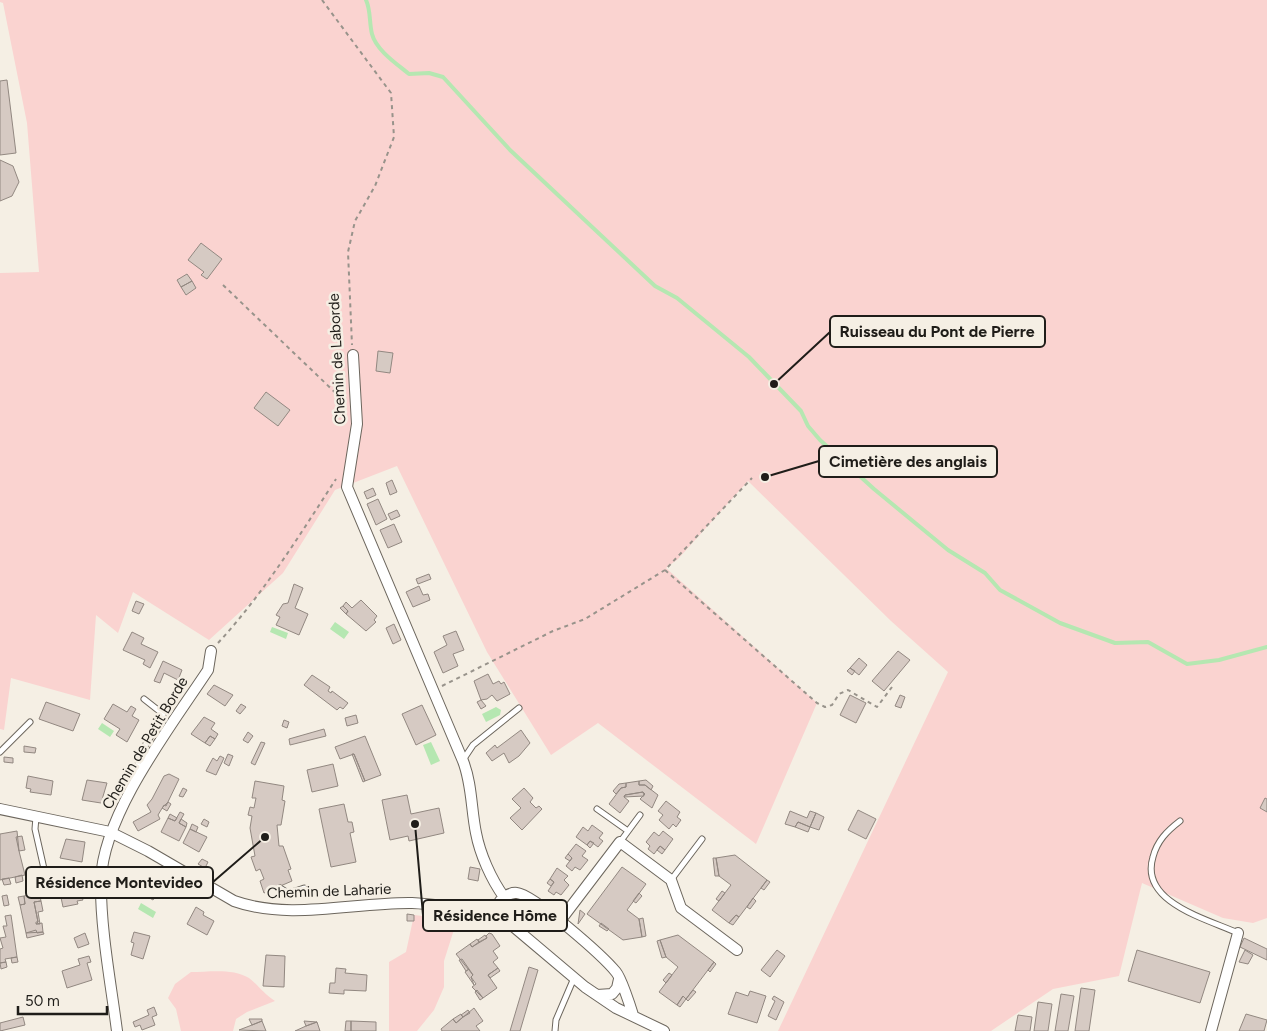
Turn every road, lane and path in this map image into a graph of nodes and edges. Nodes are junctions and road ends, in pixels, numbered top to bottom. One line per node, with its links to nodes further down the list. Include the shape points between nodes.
1 (322, 0): 3 (path, Chemin de Laborde, via 390,93 394,138 375,186 355,220 348,252)
2 (224, 285): 4 (path)
3 (353, 355): 4 (street, Chemin de Laborde)
4 (356, 412): 10 (street, Chemin de Laborde, via 347,487)
5 (338, 476): 8 (path, via 260,594)
6 (752, 478): 7 (path)
7 (665, 570): 9 (path, via 817,703 825,707 832,705 839,694 848,690 877,708); 10 (path, via 585,619 553,631)
8 (212, 651): 16 (street, Chemin de Petit Borde, via 208,670)
9 (892, 687)
10 (434, 690): 15 (street, Chemin de Laborde)
11 (144, 699): 16 (lane, via 163,714 163,719 141,755 137,766)
12 (519, 708): 15 (lane, via 473,746)
13 (30, 722): 14 (lane)
14 (0, 752)
15 (463, 761): 30 (street, Chemin de Laborde, via 470,780 476,835)
16 (140, 776): 23 (street, Chemin de Petit Borde)
17 (0, 809): 20 (street, Chemin de Laharie)
18 (597, 809): 22 (lane)
19 (640, 815): 22 (lane)
20 (36, 816): 23 (street, Chemin de Laharie); 27 (lane, via 35,829)
21 (1180, 822): 33 (lane, via 1165,833 1154,852 1149,868 1154,885 1180,907)
22 (628, 831): 25 (lane)
23 (110, 832): 31 (street, Chemin de Laharie, via 234,901 249,906 266,909 410,903); 39 (street, Chemin de Petit Borde, via 101,880)
24 (702, 839): 26 (lane)
25 (620, 842): 26 (street); 32 (street)
26 (671, 880): 34 (street, via 681,908)
27 (47, 882)
28 (280, 888): 29 (lane, via 284,892 292,892)
29 (304, 888)
30 (504, 897): 31 (street); 32 (street, via 517,893 528,897)
31 (499, 910): 35 (street, via 519,933)
32 (560, 921): 36 (street, via 618,973)
33 (1238, 933): 42 (street)
34 (737, 950)
35 (574, 978): 37 (street); 40 (lane)
36 (619, 980): 37 (street, via 612,994); 38 (street)
37 (597, 995): 38 (street, via 616,1008)
38 (634, 1014): 41 (street)
39 (117, 1031)
40 (554, 1031)
41 (664, 1031)
42 (1211, 1031)

